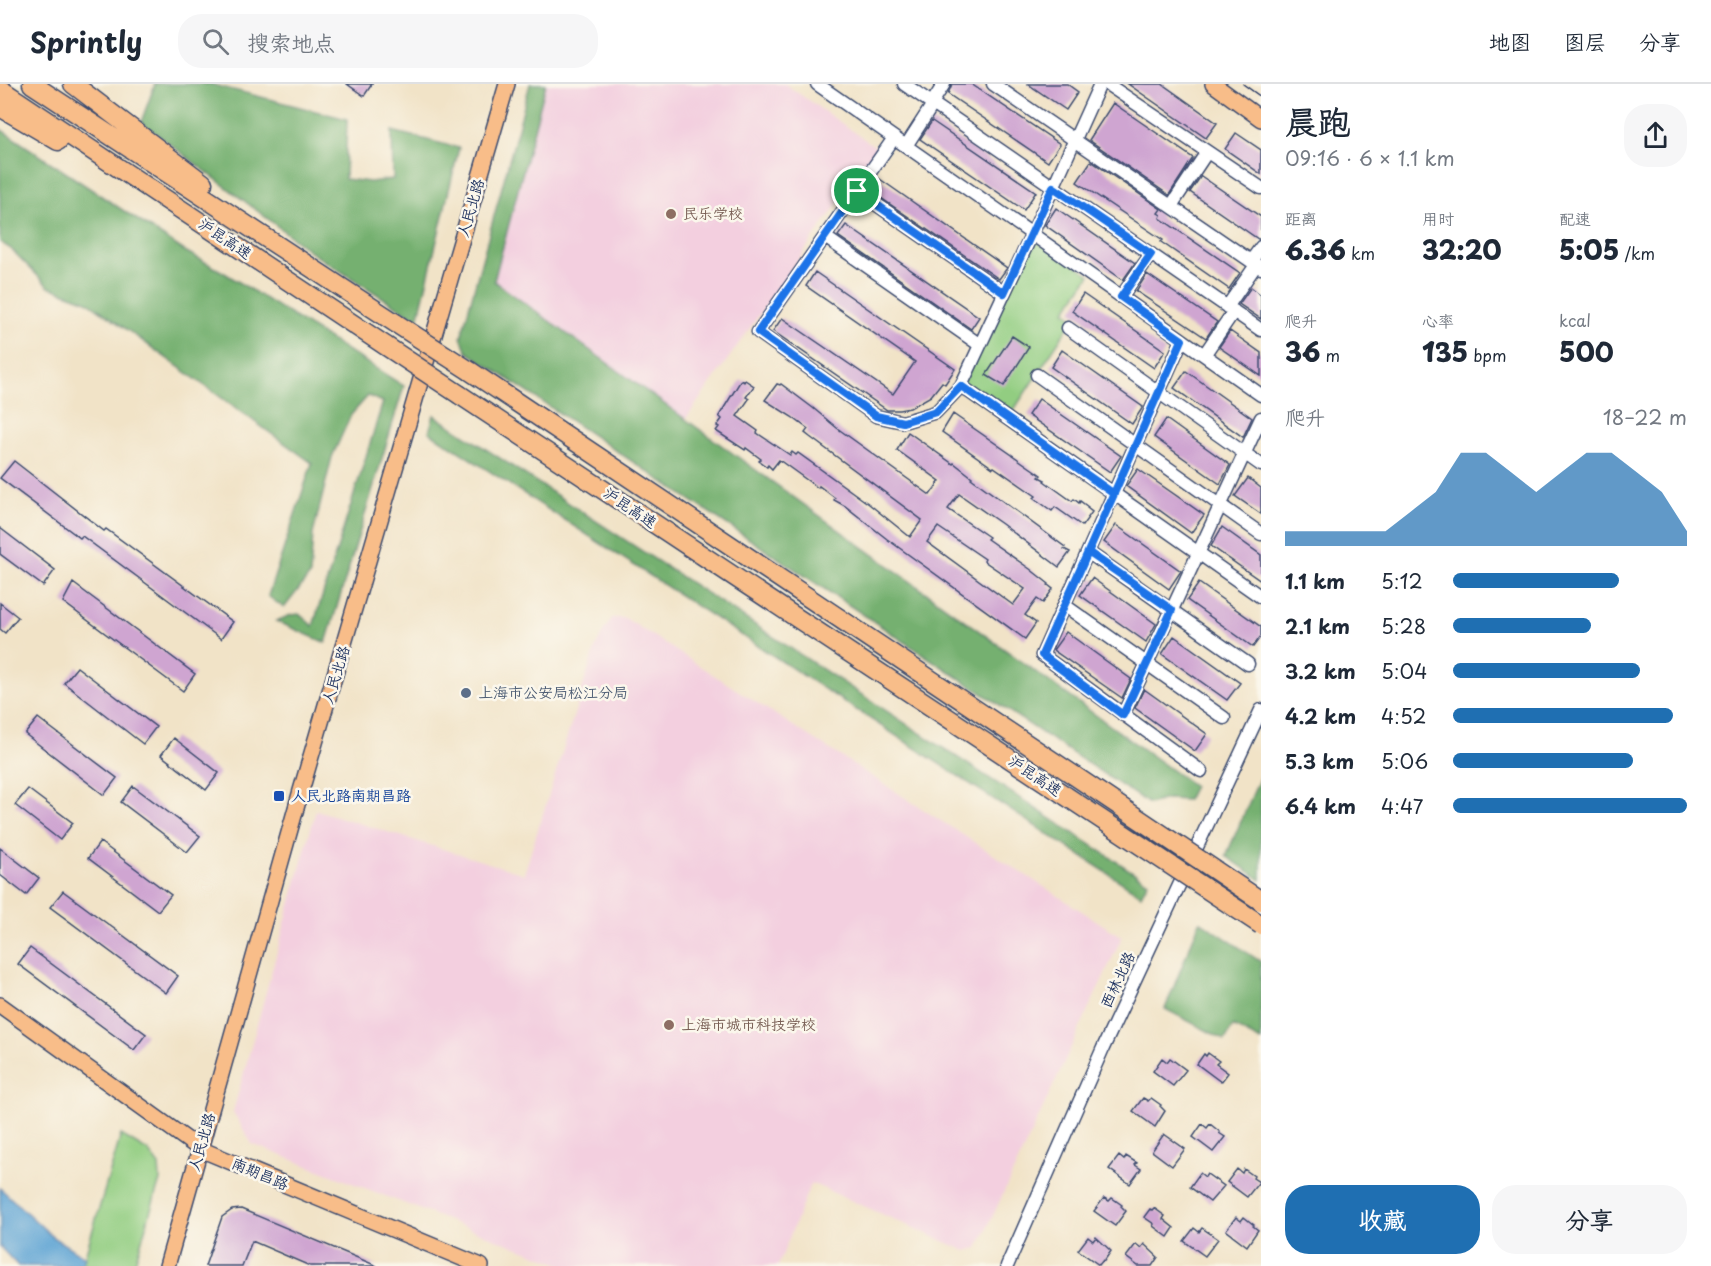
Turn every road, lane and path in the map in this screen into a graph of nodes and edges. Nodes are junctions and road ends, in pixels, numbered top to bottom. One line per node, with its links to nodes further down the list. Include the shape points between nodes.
1 (32, 84): 27 (highway, 沪昆高速)
2 (73, 84): 27 (highway)
3 (507, 84): 63 (main road, 人民北路)
4 (817, 84): 15 (street)
5 (944, 84): 12 (street)
6 (993, 84): 16 (street)
7 (1100, 84): 16 (street)
8 (1107, 84): 18 (street)
9 (1213, 84): 14 (main road)
10 (910, 86): 12 (street)
11 (0, 89): 29 (highway, 沪昆高速)
12 (933, 104): 17 (street); 19 (street)
13 (0, 108): 29 (highway)
14 (1261, 118)
15 (894, 138): 17 (street); 21 (street)
16 (1075, 140): 19 (street); 22 (street)
17 (906, 146): 23 (street)
18 (1207, 152): 20 (street); 22 (street)
19 (1053, 187): 23 (street); 26 (street)
20 (1261, 188)
21 (857, 191): 24 (street); 30 (street)
22 (1171, 206): 28 (street)
23 (1032, 234): 30 (street); 31 (street)
24 (825, 237): 36 (street); 39 (street, via 758,332 876,416 903,422 936,412)
25 (1261, 247): 28 (street)
26 (1151, 254): 31 (street); 32 (street)
27 (297, 257): 60 (highway, 沪昆高速, bridge)
28 (1256, 265): 32 (street)
29 (283, 277): 61 (highway, 沪昆高速, bridge)
30 (1004, 293): 36 (street)
31 (1121, 297): 35 (street)
32 (1231, 309): 34 (street); 37 (street)
33 (1068, 328): 40 (street)
34 (1261, 330)
35 (1182, 340): 37 (street); 40 (street)
36 (980, 345): 39 (street)
37 (1204, 355): 41 (street)
38 (1037, 375): 43 (street)
39 (961, 386): 46 (street)
40 (1159, 392): 43 (street); 44 (street)
41 (1261, 395)
42 (1261, 418): 44 (street)
43 (1135, 445): 46 (street); 47 (street)
44 (1245, 453): 45 (street); 47 (street)
45 (1261, 465)
46 (1114, 494): 49 (street); 50 (street)
47 (1221, 505): 48 (street); 50 (street)
48 (1261, 534)
49 (1088, 552): 52 (street); 53 (street)
50 (1198, 553): 51 (street); 53 (street)
51 (1261, 597)
52 (1064, 605): 54 (street); 57 (street, via 1042,655)
53 (1172, 610): 54 (street); 55 (street)
54 (1147, 664): 57 (street); 58 (street)
55 (1248, 664)
56 (1261, 710): 66 (street, 西林北路, via 1103,1048)
57 (1123, 715): 59 (street)
58 (1224, 718)
59 (1201, 771)
60 (1261, 901)
61 (1261, 925)
62 (0, 1005): 63 (main road, 南期昌路)
63 (200, 1149): 64 (main road, 人民北路); 65 (main road, 南期昌路)
64 (167, 1266)
65 (481, 1266)
66 (1007, 1266)

